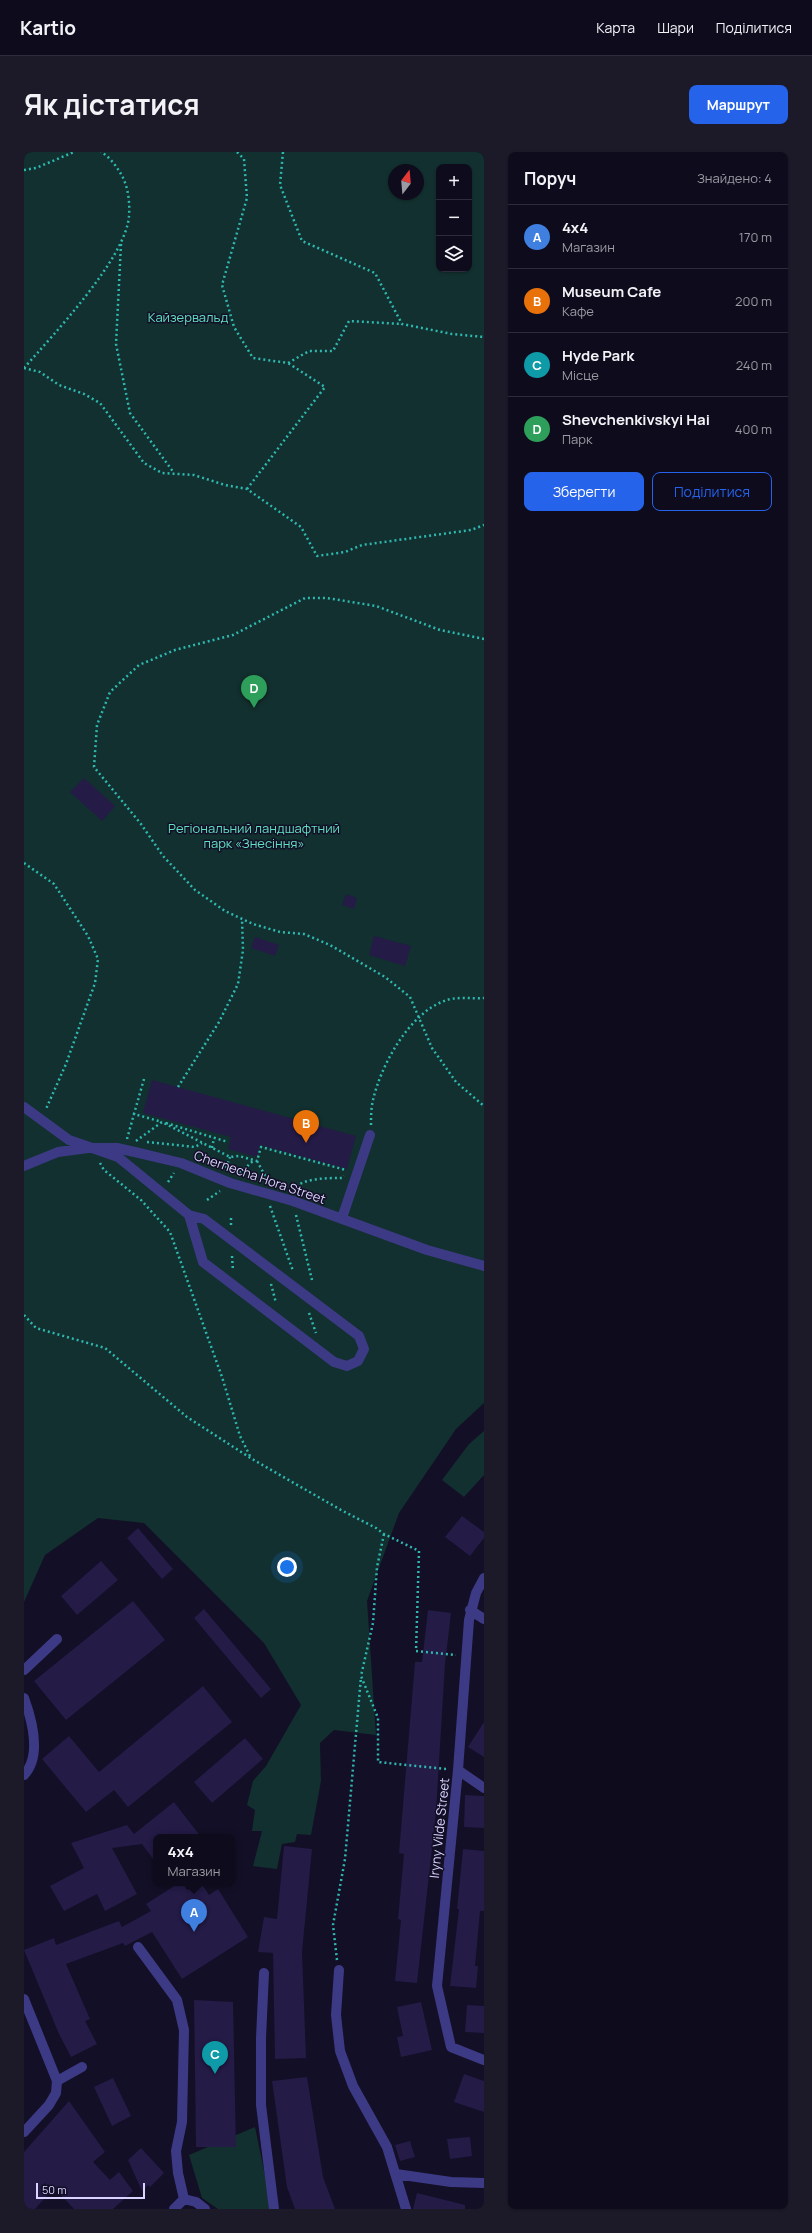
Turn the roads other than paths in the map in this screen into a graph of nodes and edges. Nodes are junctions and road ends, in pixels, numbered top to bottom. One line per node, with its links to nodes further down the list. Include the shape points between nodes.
1 (24, 1107): 3 (street, via 63,1136)
2 (370, 1135): 6 (street)
3 (88, 1148): 4 (street, Chernecha Hora Street, via 58,1152); 5 (street, via 118,1157); 6 (street, Chernecha Hora Street, via 124,1150 181,1163 230,1183)
4 (24, 1166)
5 (189, 1215): 5 (street, via 204,1219 359,1336 362,1342 362,1355 354,1364 340,1365 203,1262)
6 (342, 1218): 7 (street, Chernecha Hora Street, via 427,1250)
7 (484, 1266)
8 (484, 1578): 9 (street, Iryny Vilde Street)
9 (470, 1610): 10 (street); 14 (street, Iryny Vilde Street)
10 (484, 1620)
11 (57, 1639): 12 (street)
12 (24, 1670)
13 (24, 1698): 15 (street, via 33,1723 34,1748 28,1771)
14 (458, 1770): 16 (street); 21 (street, Iryny Vilde Street, via 437,1986 452,2047)
15 (24, 1775)
16 (484, 1788)
17 (138, 1947): 27 (street, via 177,2000 184,2030 182,2122 176,2151)
18 (339, 1970): 25 (street, via 336,2016 340,2051 353,2086 387,2147)
19 (264, 1972): 30 (street, via 261,2105)
20 (24, 1999): 23 (street)
21 (484, 2060)
22 (82, 2067): 23 (street)
23 (56, 2080): 24 (street, via 56,2093)
24 (24, 2132)
25 (396, 2174): 26 (street, via 451,2182); 31 (street)
26 (484, 2182)
27 (184, 2199): 28 (street); 29 (street, via 196,2202)
28 (174, 2209)
29 (205, 2209)
30 (274, 2209)
31 (406, 2209)

